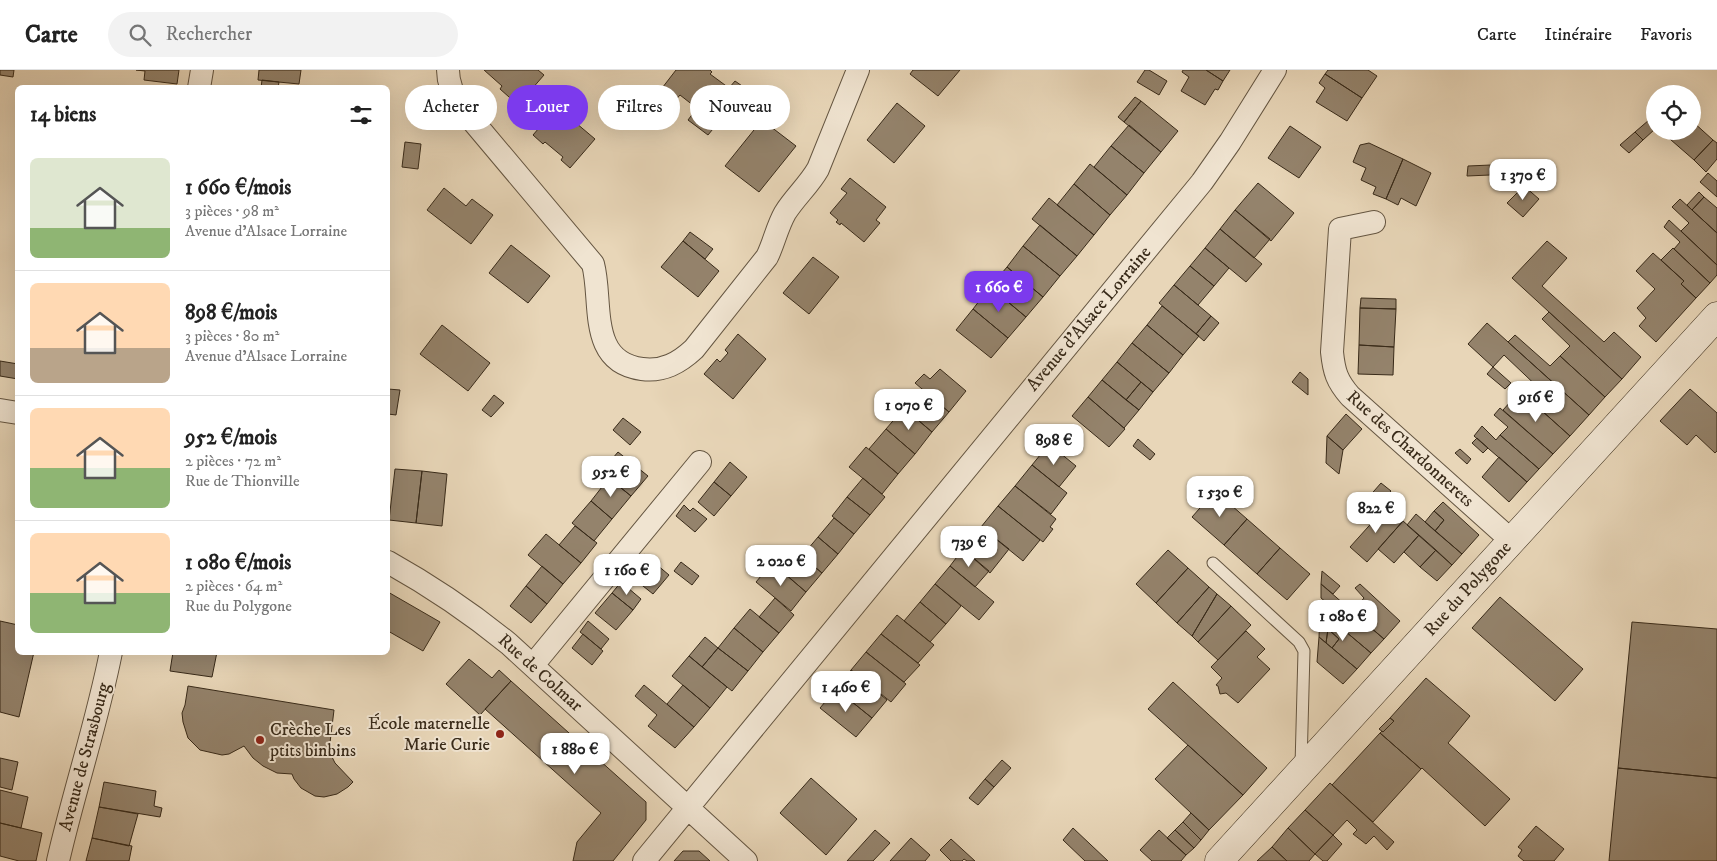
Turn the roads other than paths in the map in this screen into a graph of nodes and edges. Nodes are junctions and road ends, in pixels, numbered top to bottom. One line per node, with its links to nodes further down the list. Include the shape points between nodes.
1 (202, 70): 5 (street)
2 (448, 70): 3 (street, via 453,94 461,106 593,264 598,321 606,346 625,364 654,370 682,360 694,349 767,257 784,216 818,169)
3 (858, 70)
4 (1275, 70): 17 (street, Avenue d'Alsace Lorraine, via 1202,182)
5 (200, 85)
6 (1374, 222): 11 (street, Rue des Chardonnerets, via 1340,228 1332,352 1336,377 1350,396)
7 (1717, 316): 11 (street, Rue du Polygone)
8 (0, 410): 9 (street)
9 (15, 412)
10 (700, 462): 15 (street)
11 (1512, 541): 16 (street, Rue du Polygone)
12 (390, 563): 15 (street, Rue de Colmar, via 486,625)
13 (1213, 563): 16 (lane, via 1299,642 1304,651)
14 (110, 655): 18 (street, Avenue de Strasbourg)
15 (533, 665): 17 (street, Rue de Colmar)
16 (1300, 772): 21 (street, Rue du Polygone)
17 (687, 807): 19 (street, Avenue d'Alsace Lorraine); 20 (street, Rue de Colmar)
18 (58, 861)
19 (644, 861)
20 (746, 861)
21 (1219, 861)

